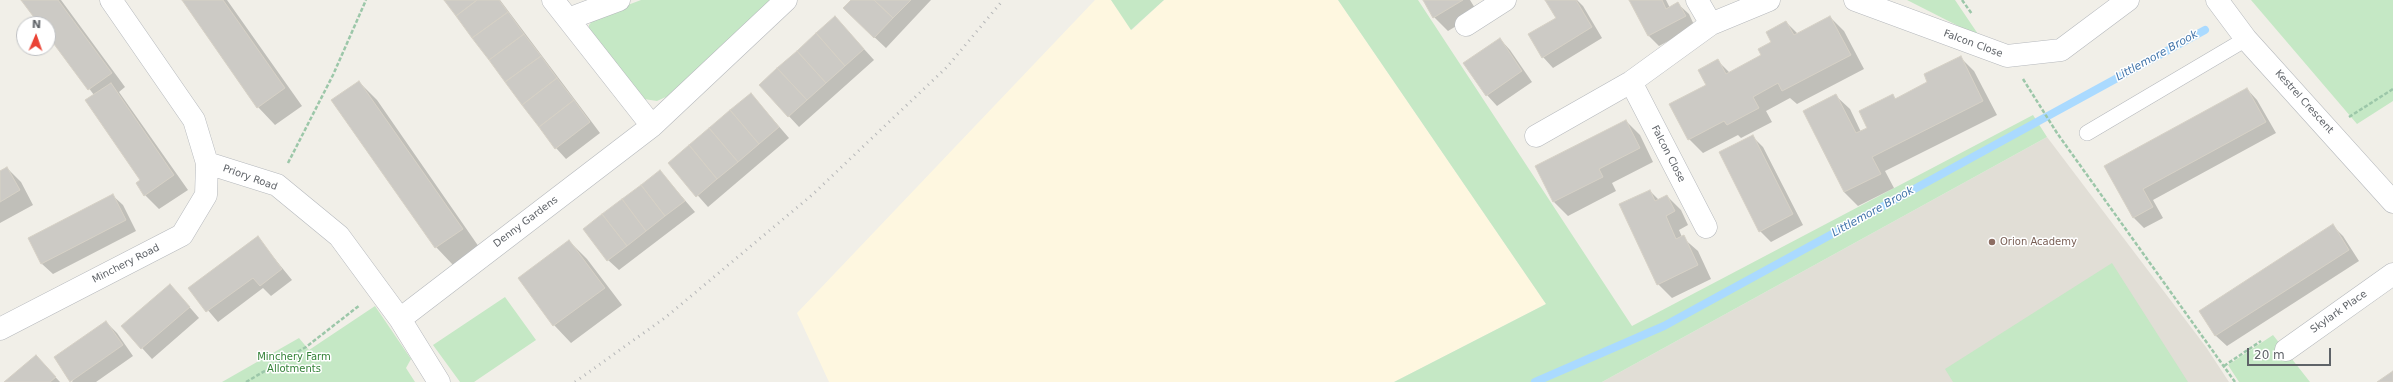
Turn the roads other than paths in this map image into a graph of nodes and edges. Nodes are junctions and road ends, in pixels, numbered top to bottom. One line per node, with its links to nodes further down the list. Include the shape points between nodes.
1 (111, 0): 19 (street, via 194,120)
2 (553, 0): 11 (street)
3 (619, 0): 11 (street)
4 (786, 0): 16 (street, Denny Gardens)
5 (1505, 0): 13 (street)
6 (1697, 0): 12 (street)
7 (1768, 0): 12 (street)
8 (1855, 0): 9 (street, Falcon Close, via 2007,56 2061,50)
9 (2128, 0)
10 (2217, 0): 14 (street, Kestrel Crescent)
11 (568, 19): 16 (street)
12 (1711, 24): 15 (street)
13 (1466, 25)
14 (2246, 39): 17 (lane); 20 (street, Kestrel Crescent)
15 (1631, 82): 18 (street); 21 (street, Falcon Close)
16 (652, 126): 23 (street, Denny Gardens)
17 (2087, 133)
18 (1536, 136)
19 (207, 163): 23 (street, Priory Road, via 277,185 339,236); 24 (street, Minchery Road, via 206,195 182,235)
20 (2393, 202)
21 (1706, 227)
22 (2393, 274): 25 (street, Skylark Place)
23 (400, 319): 26 (street, Priory Road)
24 (0, 329)
25 (2286, 350)
26 (439, 382)

